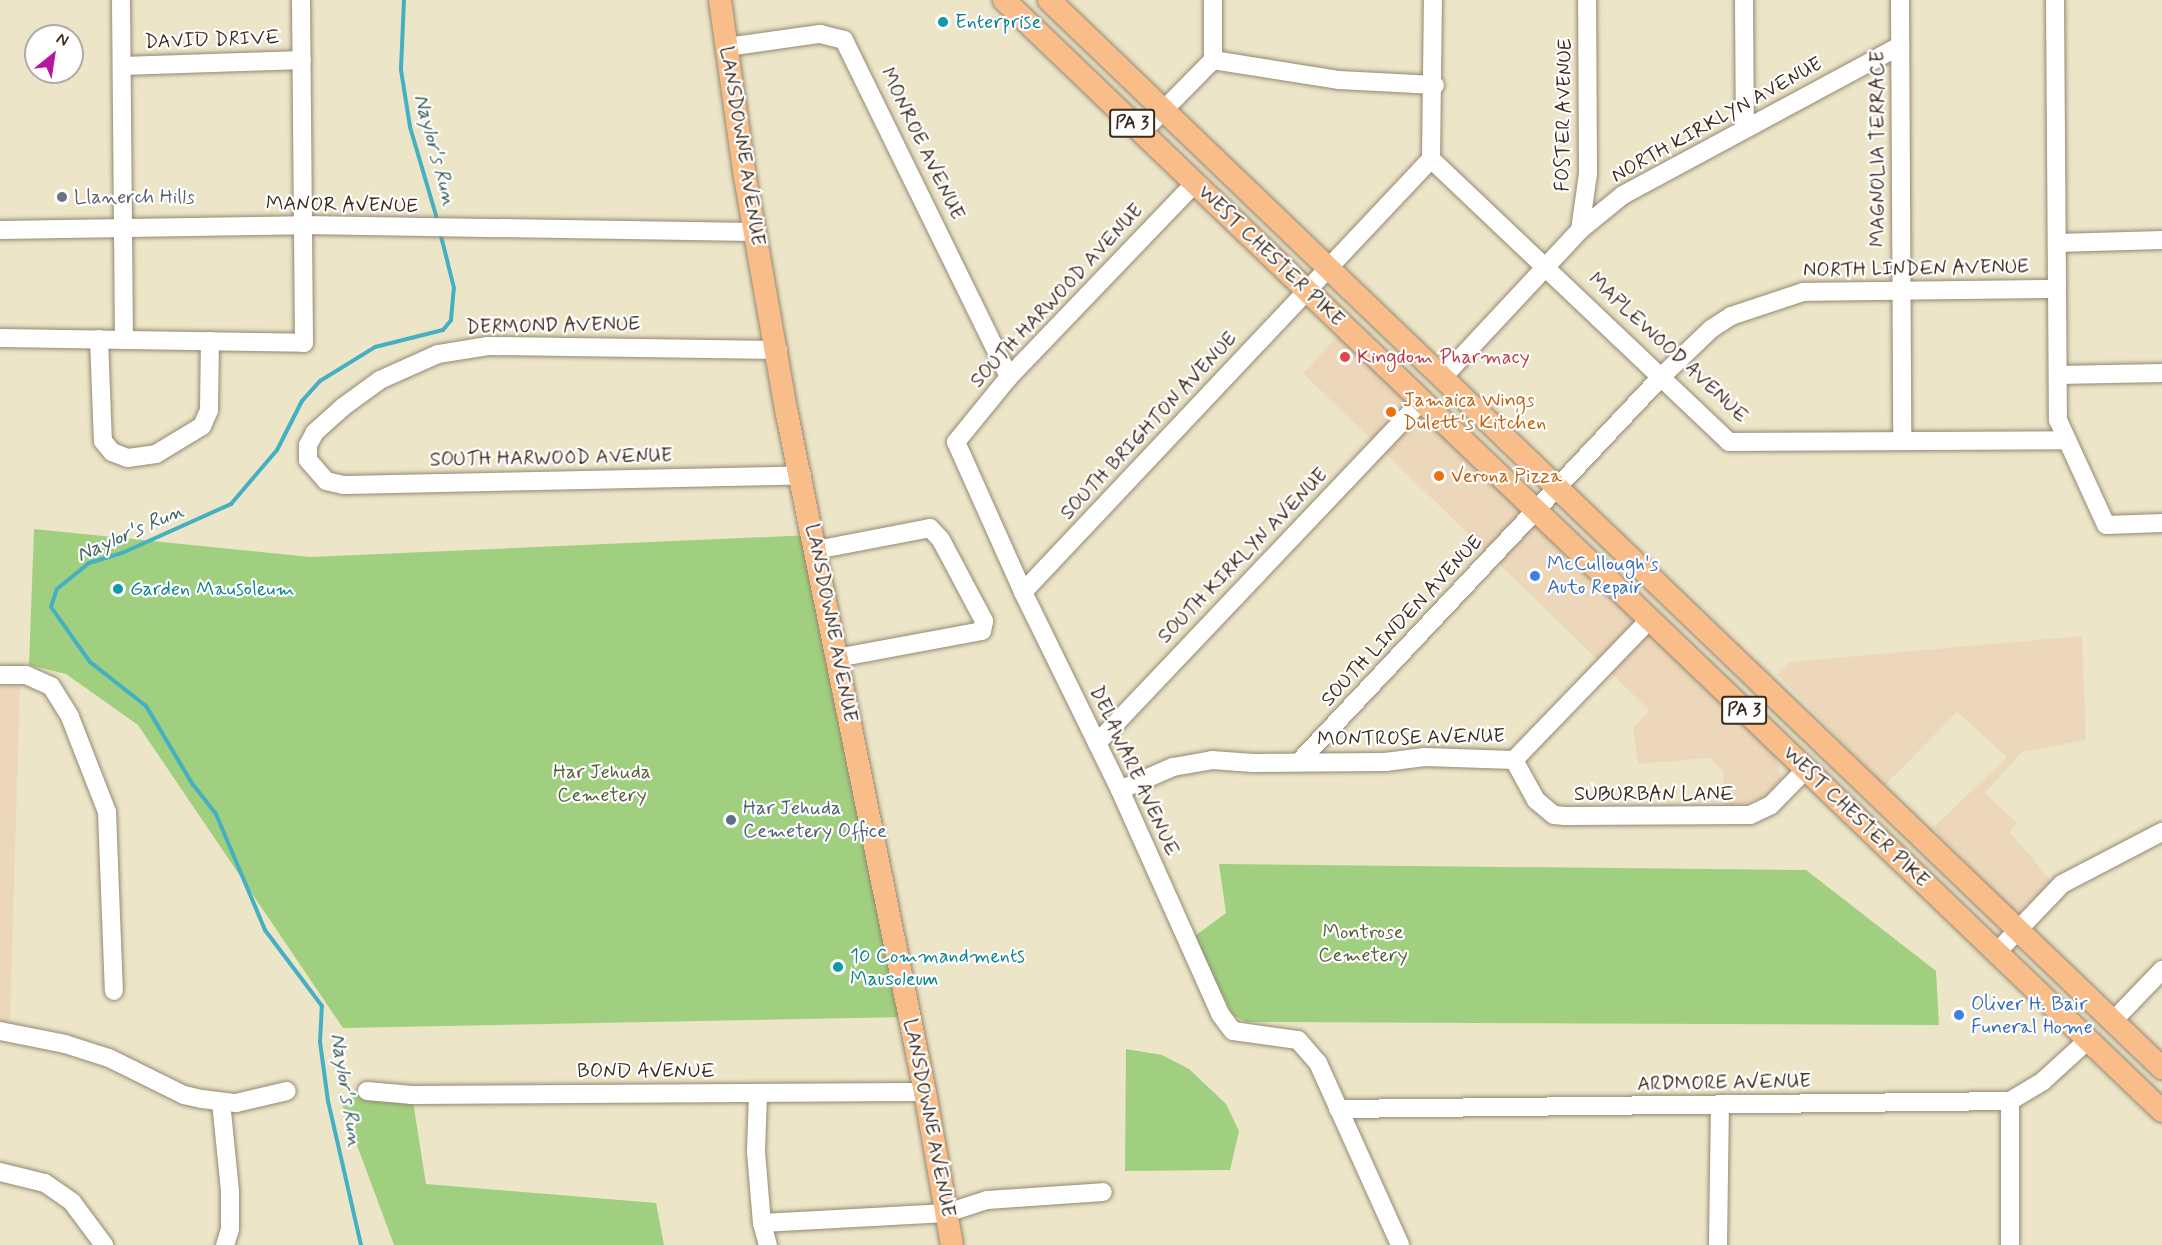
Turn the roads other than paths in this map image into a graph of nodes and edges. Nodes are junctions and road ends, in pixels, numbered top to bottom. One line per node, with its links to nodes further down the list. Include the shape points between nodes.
1 (121, 0): 16 (street)
2 (301, 0): 14 (street)
3 (720, 0): 13 (main road, LANSDOWNE AVENUE)
4 (1004, 0): 20 (main road, WEST CHESTER PIKE / PA 3)
5 (1049, 0): 18 (main road, WEST CHESTER PIKE / PA 3)
6 (1213, 0): 15 (street)
7 (1433, 0): 17 (street)
8 (1587, 0): 26 (street, FOSTER AVENUE, via 1588,174)
9 (1744, 0): 19 (street)
10 (1900, 0): 12 (street, MAGNOLIA TERRACE)
11 (2055, 0): 29 (street)
12 (1900, 46): 19 (street, NORTH KIRKLYN AVENUE); 34 (street, MAGNOLIA TERRACE)
13 (728, 47): 27 (main road, LANSDOWNE AVENUE); 43 (street, MONROE AVENUE, via 820,33 844,40)
14 (302, 60): 16 (street, DAVID DRIVE); 23 (street)
15 (1214, 60): 17 (street, via 1338,80); 18 (street)
16 (123, 66): 24 (street)
17 (1434, 85): 21 (street)
18 (1164, 110): 20 (street); 31 (main road, WEST CHESTER PIKE / PA 3)
19 (1745, 128): 26 (street, NORTH KIRKLYN AVENUE, via 1638,185)
20 (1142, 132): 22 (main road, WEST CHESTER PIKE / PA 3)
21 (1431, 159): 30 (street, MAPLEWOOD AVENUE); 31 (street, SOUTH BRIGHTON AVENUE)
22 (1195, 183): 33 (main road, WEST CHESTER PIKE / PA 3); 43 (street, SOUTH HARWOOD AVENUE)
23 (303, 225): 24 (street, MANOR AVENUE); 27 (street, MANOR AVENUE); 38 (street, via 304,343)
24 (123, 228): 25 (street, MANOR AVENUE); 37 (street)
25 (0, 230)
26 (1580, 230): 30 (street, NORTH KIRKLYN AVENUE)
27 (754, 232): 39 (main road, LANSDOWNE AVENUE)
28 (2162, 240): 29 (street, NORTH LINDEN AVENUE)
29 (2057, 243): 32 (street)
30 (1547, 266): 42 (street, MAPLEWOOD AVENUE); 44 (street, NORTH KIRKLYN AVENUE)
31 (1328, 268): 33 (street, SOUTH BRIGHTON AVENUE); 44 (main road, WEST CHESTER PIKE / PA 3)
32 (2057, 289): 34 (street, NORTH LINDEN AVENUE); 41 (street)
33 (1307, 290): 45 (main road, WEST CHESTER PIKE / PA 3); 55 (street, SOUTH BRIGHTON AVENUE)
34 (1902, 290): 42 (street, NORTH LINDEN AVENUE, via 1803,292 1754,305 1711,329); 47 (street, MAGNOLIA TERRACE)
35 (0, 338): 36 (street)
36 (99, 339): 37 (street); 38 (street, via 103,441 112,452 128,458 156,454 202,426 208,410)
37 (124, 340): 38 (street)
38 (210, 341)
39 (778, 350): 49 (street, DERMOND AVENUE, via 488,346 438,354 380,380 323,424 308,445); 50 (main road, LANSDOWNE AVENUE)
40 (2162, 373): 41 (street)
41 (2058, 375): 46 (street, via 2058,420)
42 (1662, 376): 47 (street, MAPLEWOOD AVENUE, via 1729,442); 51 (street, NORTH LINDEN AVENUE)
43 (1009, 377): 48 (street, SOUTH HARWOOD AVENUE)
44 (1443, 377): 51 (main road, WEST CHESTER PIKE / PA 3)
45 (1422, 401): 52 (main road, WEST CHESTER PIKE / PA 3); 59 (street, SOUTH KIRKLYN AVENUE)
46 (2067, 440): 47 (street, MAPLEWOOD AVENUE); 53 (street, via 2106,525)
47 (1902, 441)
48 (956, 442): 55 (street, DELAWARE AVENUE)
49 (310, 463): 50 (street, SOUTH HARWOOD AVENUE, via 326,481 343,485)
50 (802, 475): 54 (main road, LANSDOWNE AVENUE)
51 (1557, 487): 52 (street, NORTH LINDEN AVENUE); 65 (main road, WEST CHESTER PIKE / PA 3)
52 (1536, 510): 56 (main road, WEST CHESTER PIKE / PA 3); 61 (street, SOUTH LINDEN AVENUE)
53 (2162, 523)
54 (816, 550): 57 (main road, LANSDOWNE AVENUE); 57 (street, via 930,528 984,621 982,631)
55 (1023, 592): 59 (street, DELAWARE AVENUE)
56 (1650, 619): 60 (street, MONTROSE AVENUE); 62 (main road, WEST CHESTER PIKE / PA 3)
57 (837, 658): 75 (main road, LANSDOWNE AVENUE)
58 (0, 675): 68 (street, via 26,675 51,686 70,717 107,812)
59 (1097, 743): 63 (street, DELAWARE AVENUE)
60 (1514, 760): 61 (street, MONTROSE AVENUE, via 1425,757); 62 (street, SUBURBAN LANE, via 1536,800 1554,814 1565,816 1750,815 1771,805)
61 (1299, 762): 63 (street, MONTROSE AVENUE, via 1212,760 1173,767)
62 (1806, 769): 66 (main road, WEST CHESTER PIKE / PA 3)
63 (1120, 790): 80 (street, DELAWARE AVENUE, via 1220,1014 1233,1031 1298,1040 1318,1063)
64 (2162, 832): 65 (street, via 2062,884)
65 (2018, 930): 66 (street); 69 (main road, WEST CHESTER PIKE / PA 3)
66 (1997, 952): 71 (main road, WEST CHESTER PIKE / PA 3)
67 (2162, 970): 69 (street)
68 (114, 991)
69 (2113, 1021): 72 (main road, WEST CHESTER PIKE / PA 3)
70 (0, 1030): 78 (street, via 90,1052 140,1071 183,1095)
71 (2088, 1040): 77 (street, via 2043,1081); 81 (main road, WEST CHESTER PIKE / PA 3)
72 (2162, 1068)
73 (287, 1091): 78 (street, via 236,1103)
74 (367, 1091): 76 (street, BOND AVENUE, via 412,1095)
75 (926, 1092): 76 (street, BOND AVENUE); 84 (main road, LANSDOWNE AVENUE)
76 (758, 1094): 85 (street, via 756,1152)
77 (2010, 1101): 79 (street, ARDMORE AVENUE); 92 (street)
78 (220, 1102): 87 (street, via 230,1191 230,1229)
79 (1720, 1107): 80 (street, ARDMORE AVENUE); 91 (street)
80 (1338, 1109): 90 (street, DELAWARE AVENUE)
81 (2162, 1111)
82 (0, 1172): 86 (street, via 45,1183 72,1202)
83 (1103, 1192): 84 (street, via 987,1200)
84 (947, 1213): 85 (street); 89 (main road, LANSDOWNE AVENUE)
85 (762, 1223): 88 (street)
86 (104, 1245)
87 (225, 1245)
88 (768, 1245)
89 (952, 1245)
90 (1400, 1245)
91 (1718, 1245)
92 (2010, 1245)

